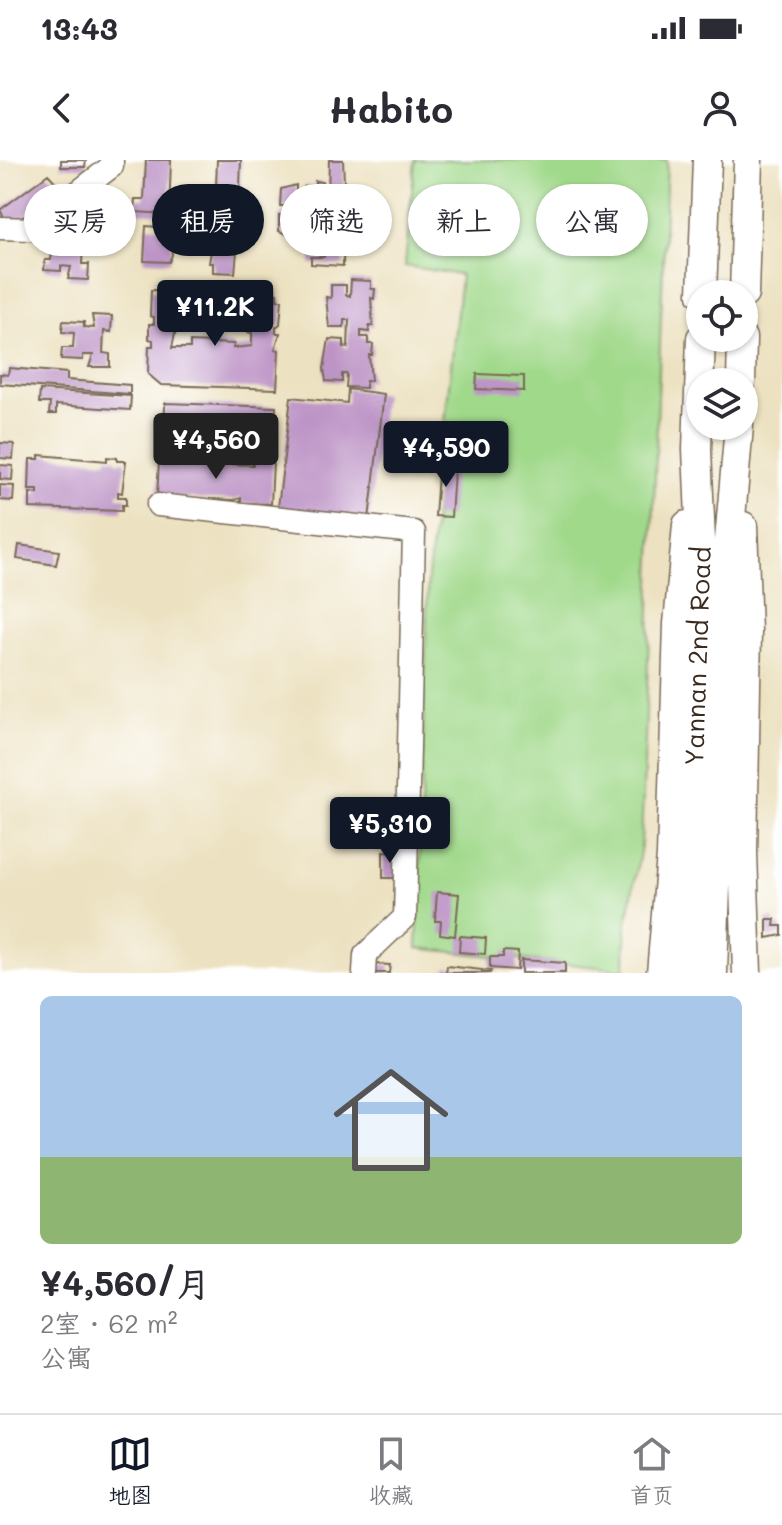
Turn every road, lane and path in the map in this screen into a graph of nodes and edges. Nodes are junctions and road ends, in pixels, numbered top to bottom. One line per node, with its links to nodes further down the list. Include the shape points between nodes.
1 (112, 160): 4 (street, via 112,166 30,229)
2 (748, 161): 6 (main road)
3 (705, 167): 5 (main road)
4 (0, 228)
5 (702, 280)
6 (744, 280)
7 (700, 352): 9 (main road, Yannan 2nd Road)
8 (739, 440): 10 (main road, Yannan 2nd Road)
9 (697, 449): 12 (main road, Yannan 2nd Road); 14 (main road, via 682,565)
10 (738, 458): 12 (main road, Yannan 2nd Road); 17 (main road, via 747,565)
11 (158, 505): 13 (street, via 414,532 405,917 365,955)
12 (711, 665): 15 (main road, Yannan 2nd Road); 16 (main road, Yannan 2nd Road)
13 (364, 973)
14 (661, 973)
15 (687, 973)
16 (713, 973)
17 (747, 973)

